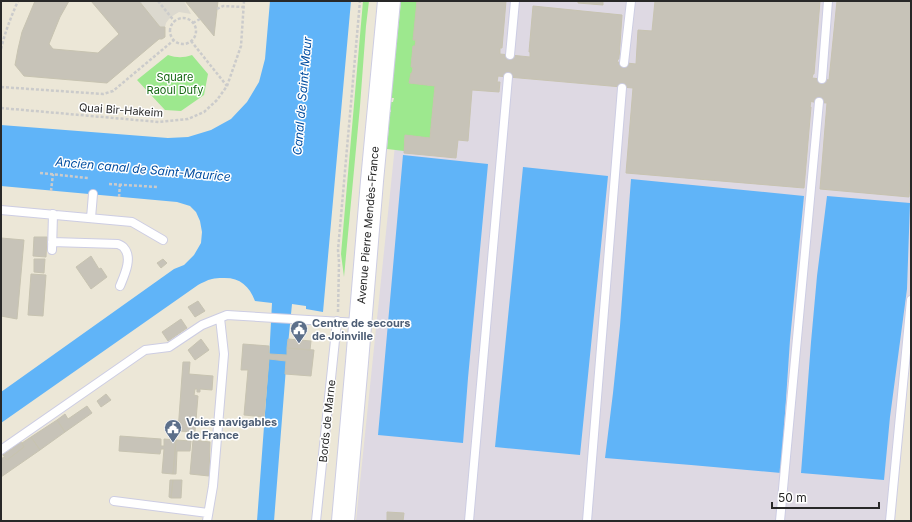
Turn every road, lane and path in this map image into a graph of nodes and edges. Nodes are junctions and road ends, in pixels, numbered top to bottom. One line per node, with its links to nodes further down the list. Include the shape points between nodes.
1 (18, 1): 16 (path)
2 (158, 1): 12 (path)
3 (244, 1): 9 (path, Quai Bir-Hakeim)
4 (360, 1): 42 (path, via 338,250)
5 (389, 1): 43 (main road, Avenue Pierre Mendès-France)
6 (515, 1): 17 (lane)
7 (631, 1): 18 (lane)
8 (828, 1): 20 (lane)
9 (243, 7): 10 (path, via 223,6); 22 (path, Quai Bir-Hakeim, via 241,46)
10 (217, 9)
11 (200, 19): 13 (path)
12 (175, 22): 13 (path, via 184,18); 14 (path, via 170,28)
13 (193, 23): 15 (path, via 196,33)
14 (174, 40): 15 (path, via 180,44); 21 (path, via 114,91 103,94)
15 (190, 41): 22 (path)
16 (1, 49)
17 (510, 55)
18 (624, 63)
19 (508, 77): 49 (lane)
20 (822, 79)
21 (1, 86)
22 (227, 86): 25 (path, Quai Bir-Hakeim, via 204,112 188,119 159,122)
23 (622, 88): 50 (lane)
24 (819, 102): 51 (lane)
25 (1, 108)
26 (40, 173): 27 (path)
27 (53, 174): 28 (path); 32 (path)
28 (88, 178)
29 (109, 184): 30 (path)
30 (120, 184): 31 (path); 34 (path)
31 (157, 188)
32 (51, 191)
33 (93, 194): 37 (lane)
34 (119, 197)
35 (1, 210): 36 (lane)
36 (53, 214): 37 (lane); 39 (lane, via 52,246 118,244 124,248 128,255 128,264)
37 (91, 218): 38 (lane, via 132,222)
38 (163, 240)
39 (120, 286)
40 (911, 300): 52 (lane)
41 (220, 318): 42 (lane, via 227,315); 44 (lane, via 202,325 169,347 145,350); 46 (lane, via 224,354)
42 (337, 321): 43 (lane); 47 (lane, Bords de Marne)
43 (360, 323): 48 (main road, Avenue Pierre Mendès-France)
44 (1, 450)
45 (114, 501): 46 (lane)
46 (208, 517)
47 (316, 521)
48 (343, 521)
49 (469, 521)
50 (587, 521)
51 (780, 521)
52 (890, 521)

